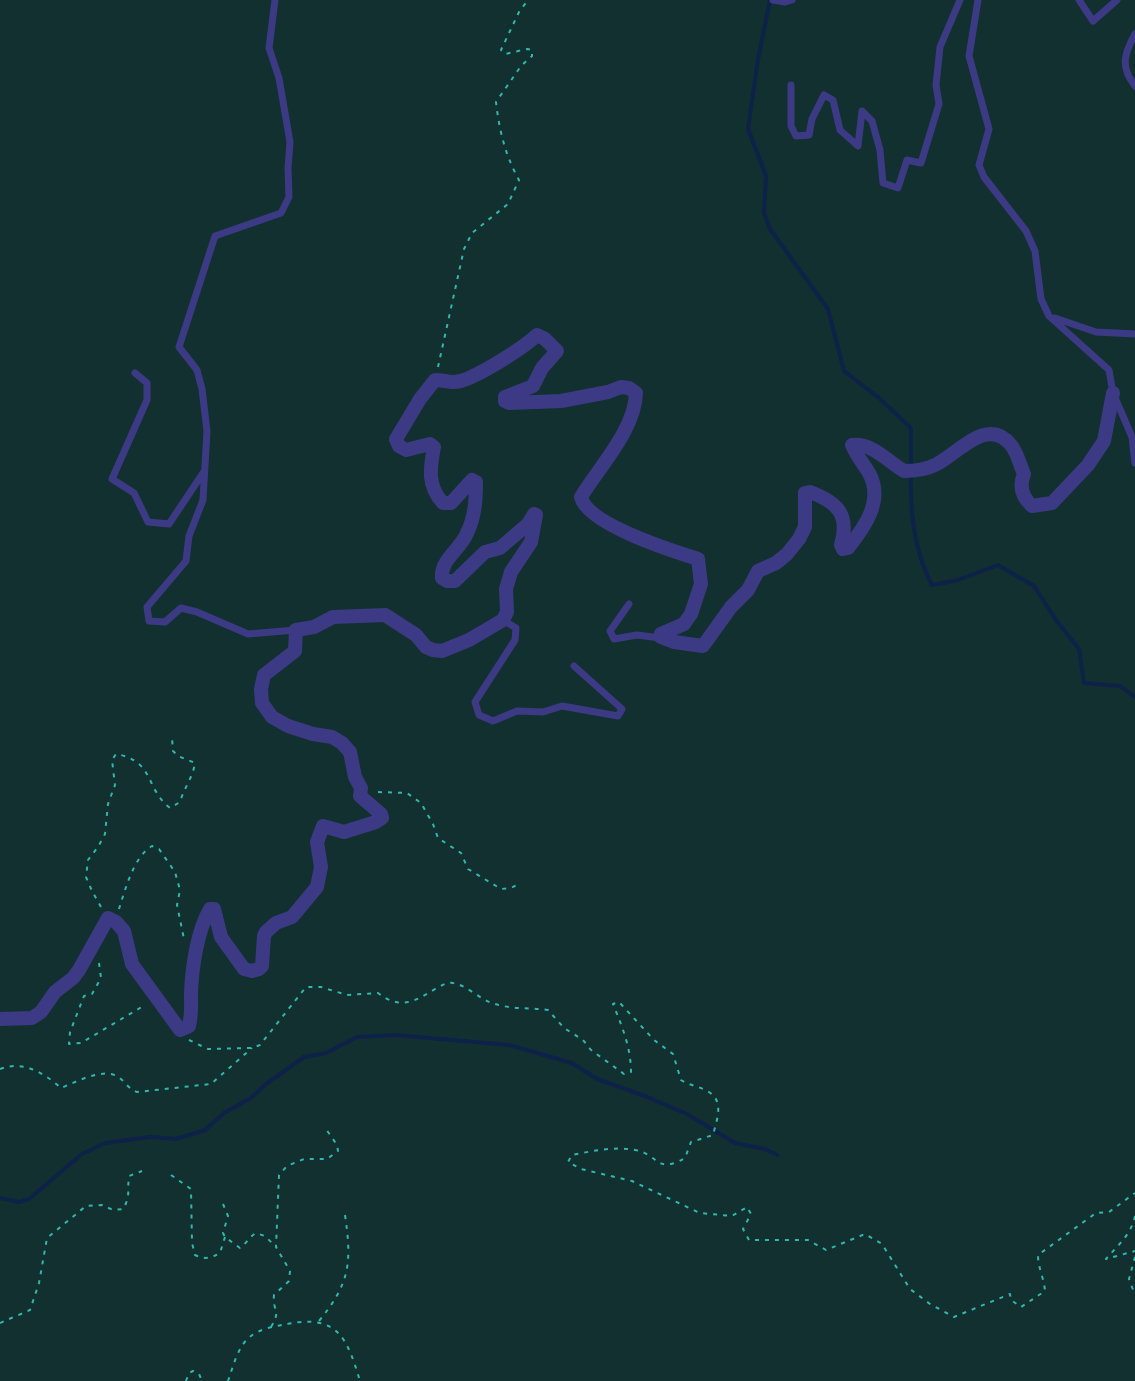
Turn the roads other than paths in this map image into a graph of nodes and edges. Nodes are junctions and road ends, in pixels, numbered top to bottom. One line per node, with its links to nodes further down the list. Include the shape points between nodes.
1 (275, 0): 16 (lane, via 269,48 287,114 289,197 281,213 215,236 179,347 197,370 202,389)
2 (773, 0): 3 (lane)
3 (792, 0)
4 (960, 0): 9 (lane, via 940,47 939,104 921,163 907,160 898,188 883,183 872,121 862,111 858,146 840,130 833,100 824,95 809,135 796,136 791,126)
5 (978, 0): 11 (lane, via 969,56 989,129 979,165 1026,231)
6 (1079, 0): 7 (lane, via 1093,21)
7 (1117, 0)
8 (1135, 34): 10 (lane, via 1126,51 1127,75)
9 (791, 85)
10 (1135, 86)
11 (1049, 316): 12 (lane, via 1096,332); 14 (lane, via 1109,370)
12 (1135, 334)
13 (135, 373): 16 (lane, via 147,383 147,400 112,479 134,493 148,522 169,524)
14 (1113, 393): 15 (lane, via 1132,437); 20 (street, via 1104,441 1052,503 1032,506 1025,500 1020,483 1024,474 1012,445 991,433 918,471 904,471 872,449 852,445 870,475 874,501 848,548 841,545 846,529 841,513 826,498 805,493 805,527 787,554 758,571 703,646)
15 (1135, 463)
16 (204, 471): 19 (lane, via 203,500 186,561 147,607 149,621 165,622 181,608 248,634)
17 (629, 604): 20 (lane, via 610,631 614,639 637,635)
18 (503, 620): 19 (street, via 442,651 426,647 385,615 333,617); 20 (street, via 511,572 531,542 536,515 500,548 485,552 455,581 447,581 441,572 467,535 476,482 472,480 451,503 443,503 430,479 434,447 406,450 396,439 435,380 457,383 537,335 557,351 533,386 505,401 561,401 621,387 636,393 626,429 581,497 604,522 698,559 701,584 691,614 684,624 661,634); 21 (lane, via 516,628 515,640 475,702 479,715 493,721 517,711 562,706 618,716 622,709)
19 (296, 630): 22 (street, via 295,651 264,675 262,703 288,726 342,743 350,752 360,796 382,818 344,832 323,826 317,842 317,887 292,917 266,932 259,969 244,969 221,937 210,909 195,955 189,1026 180,1030 132,964 124,931 112,920 73,978 41,1012 32,1018)
20 (674, 642)
21 (574, 666)
22 (0, 1019)

